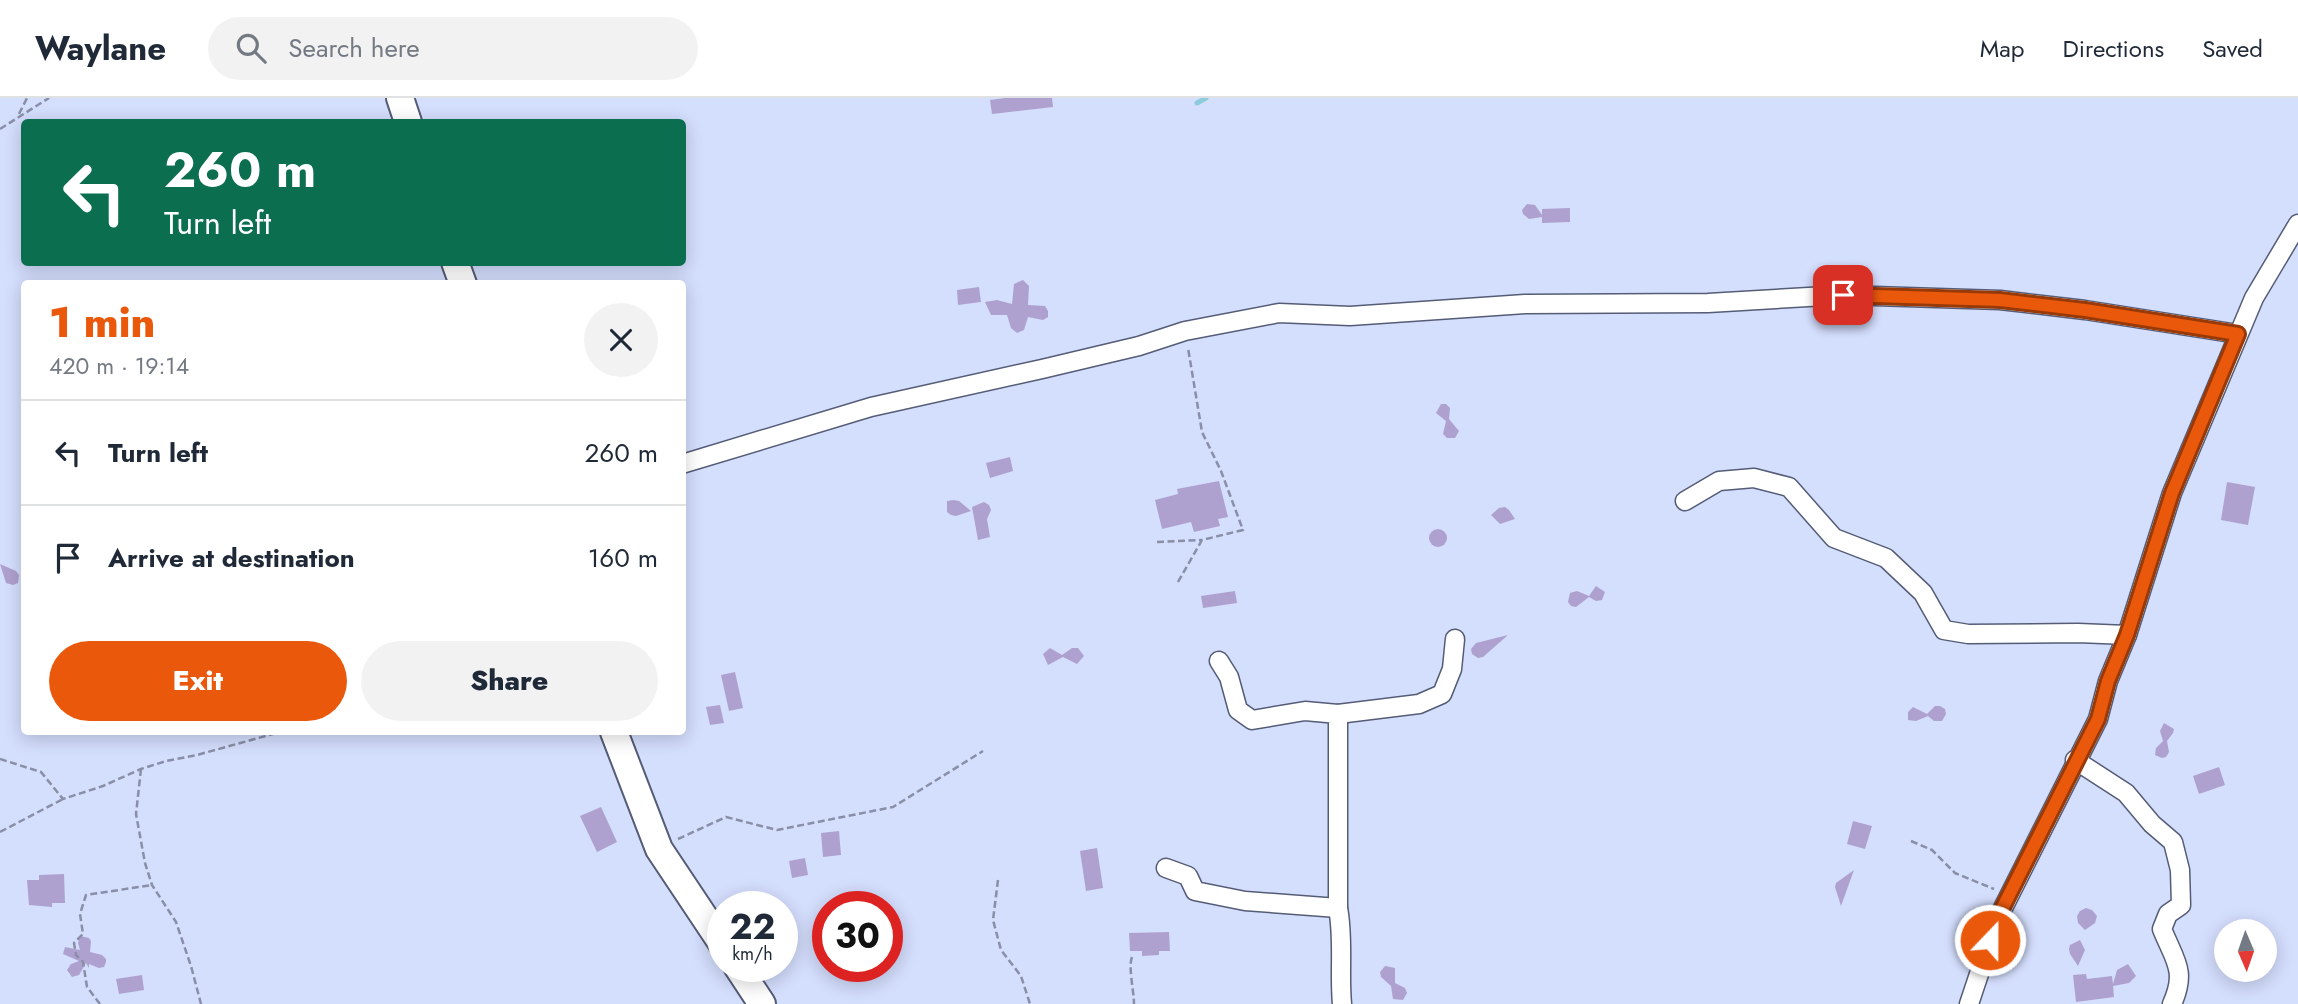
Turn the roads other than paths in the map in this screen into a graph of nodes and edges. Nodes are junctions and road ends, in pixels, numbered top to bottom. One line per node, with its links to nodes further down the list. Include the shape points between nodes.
1 (400, 98): 2 (street)
2 (407, 119)
3 (2298, 224): 4 (street, via 2253,298)
4 (2238, 334): 5 (street, via 2000,300 1843,295 1708,303 1525,304 1350,316 1279,313 1185,331 1139,346 871,407); 7 (street, via 2172,493)
5 (686, 463)
6 (1685, 501): 7 (street, via 1719,481 1754,478 1789,487 1834,538 1886,558 1923,593 1944,630)
7 (2127, 635): 12 (street, via 2098,719)
8 (1455, 639): 10 (street, via 1452,669 1441,694 1419,704)
9 (1219, 661): 10 (street, via 1229,677 1238,710 1252,720 1305,710)
10 (1338, 714): 14 (street)
11 (615, 735): 15 (street, via 660,849)
12 (2075, 760): 19 (street, via 1997,919); 20 (street, via 2126,793 2173,842 2180,870 2180,905 2168,914 2162,929 2180,971 2179,993)
13 (1166, 868): 14 (street, via 1188,876 1195,891 1245,901)
14 (1338, 908): 18 (street)
15 (707, 921)
16 (748, 982): 17 (street)
17 (762, 1004)
18 (1342, 1004)
19 (1969, 1004)
20 (2172, 1004)

